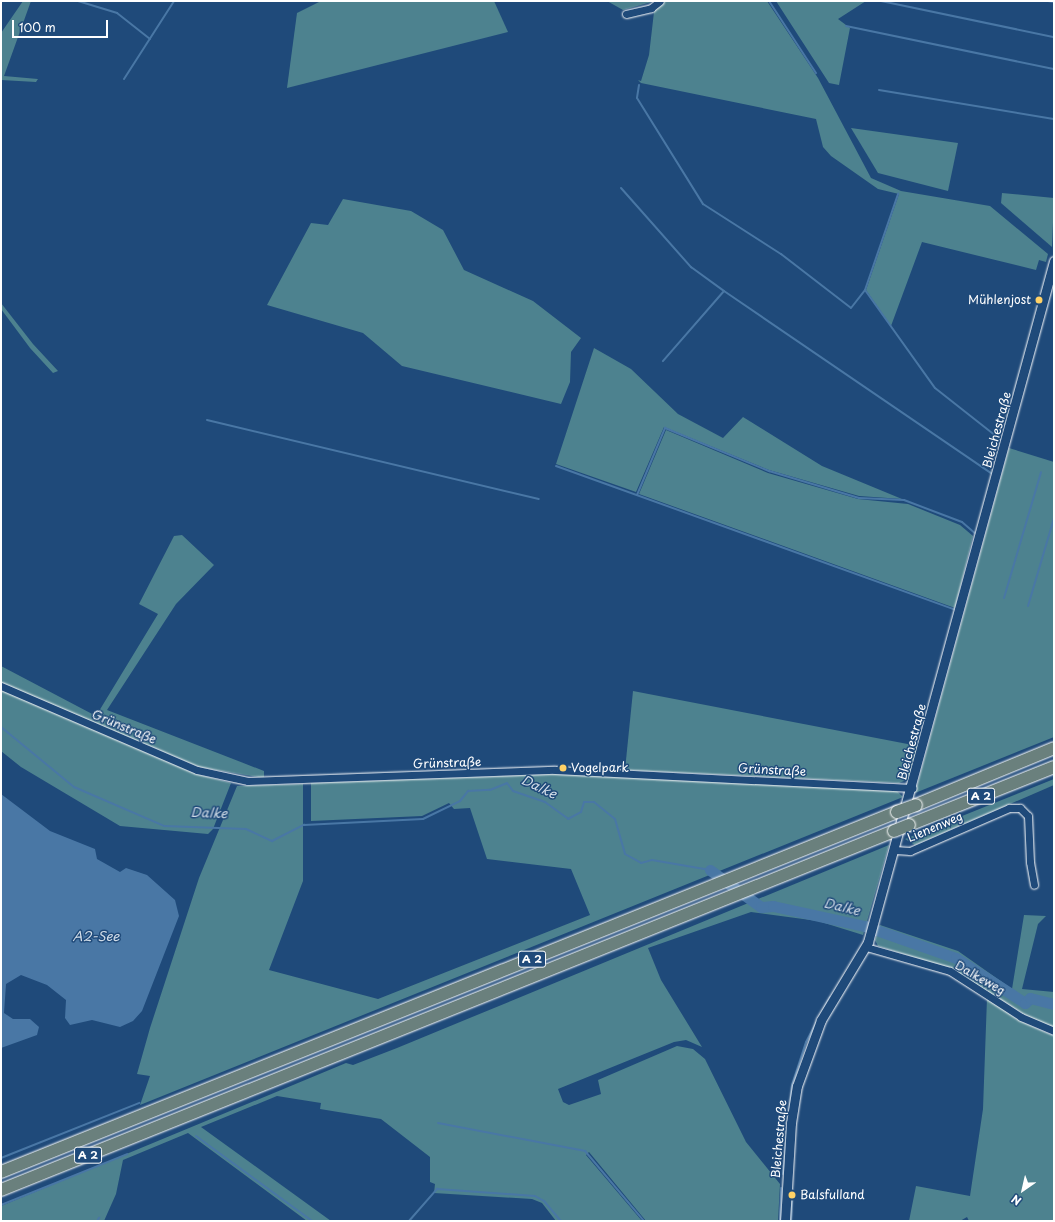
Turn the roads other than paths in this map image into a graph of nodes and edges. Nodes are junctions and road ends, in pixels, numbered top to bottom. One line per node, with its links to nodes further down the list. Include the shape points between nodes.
1 (660, 1): 2 (street, via 650,8)
2 (626, 14)
3 (1054, 261): 7 (street, Bleichestraße)
4 (1, 686): 7 (street, Grünstraße, via 197,770 248,781 555,770)
5 (1054, 748): 12 (highway, A 2, bridge)
6 (1054, 767): 13 (highway, A 2, bridge)
7 (912, 788): 8 (street, Bleichestraße)
8 (895, 850): 9 (street, Lienenweg, via 910,851 1009,808 1020,808 1028,816); 10 (street, Bleichestraße)
9 (1034, 885)
10 (867, 945): 11 (street, Dalkeweg, via 950,972 1021,1016); 14 (street, Bleichestraße, via 821,1020 797,1086 790,1123)
11 (1054, 1031)
12 (1, 1172)
13 (1, 1190)
14 (785, 1221)

